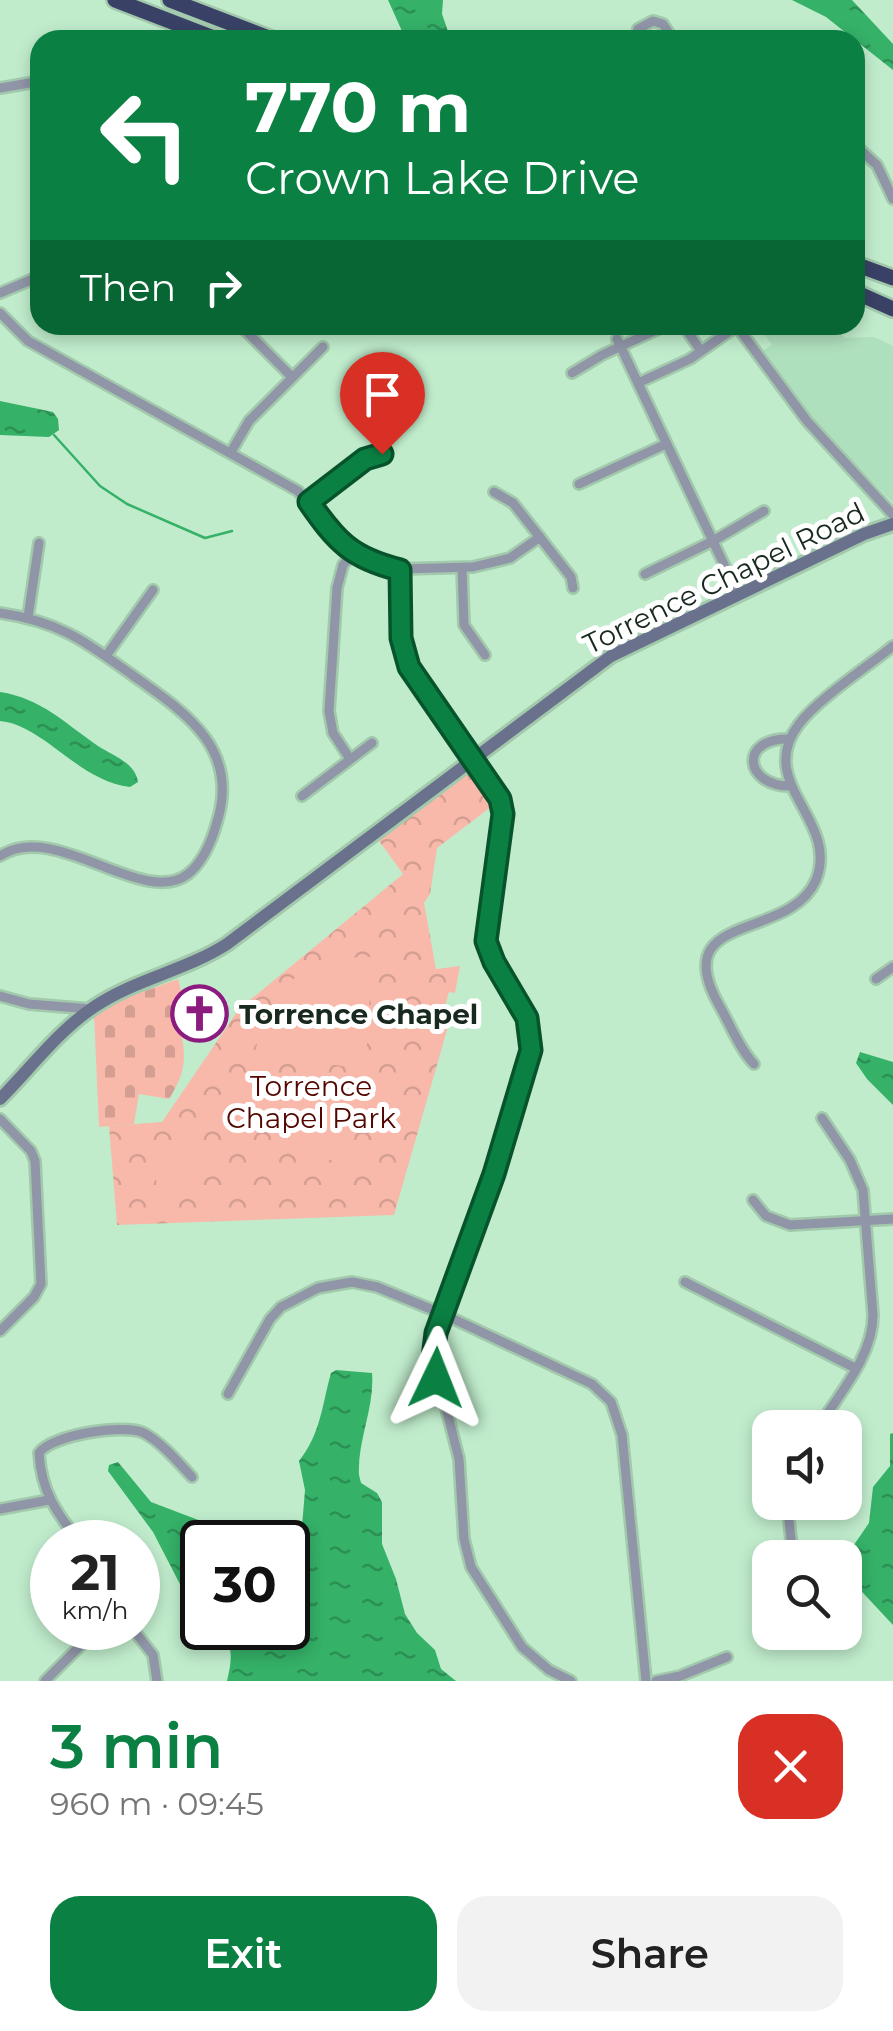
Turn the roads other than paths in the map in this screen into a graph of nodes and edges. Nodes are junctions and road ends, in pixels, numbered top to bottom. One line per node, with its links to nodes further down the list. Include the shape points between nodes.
1 (116, 0): 3 (highway)
2 (170, 0): 4 (highway)
3 (193, 30)
4 (248, 30)
5 (638, 30): 6 (street, via 653,21)
6 (666, 30)
7 (30, 83): 8 (street)
8 (0, 88)
9 (865, 155): 10 (street)
10 (893, 199)
11 (865, 268): 12 (highway)
12 (893, 278)
13 (30, 280): 15 (street)
14 (865, 292): 17 (highway)
15 (0, 293)
16 (865, 294): 18 (highway)
17 (893, 299)
18 (893, 309)
19 (0, 312): 32 (street, via 49,354)
20 (250, 335): 29 (street)
21 (641, 335): 25 (street)
22 (691, 335): 27 (street)
23 (724, 335): 27 (street)
24 (744, 335): 38 (street, via 807,422)
25 (619, 343): 28 (street); 30 (street)
26 (323, 347): 29 (street)
27 (701, 351): 30 (street)
28 (572, 373)
29 (292, 377): 32 (street, via 249,421)
30 (638, 383): 31 (street)
31 (666, 444): 34 (street); 41 (street)
32 (231, 452): 36 (street)
33 (382, 454): 36 (street, via 365,459)
34 (578, 484)
35 (494, 492): 40 (street, via 514,503)
36 (309, 502): 43 (street)
37 (764, 511): 41 (street)
38 (893, 516)
39 (893, 524): 49 (street, Torrence Chapel Road)
40 (540, 537): 44 (street, via 501,562); 47 (street)
41 (713, 541): 46 (street); 49 (street)
42 (39, 543): 51 (street)
43 (353, 553): 45 (street); 58 (street, via 337,588 330,711 333,734)
44 (462, 568): 45 (street); 53 (street, via 464,625)
45 (400, 570): 57 (street, via 401,638 409,667)
46 (646, 574)
47 (573, 588)
48 (152, 590): 54 (street)
49 (738, 594): 57 (street, Torrence Chapel Road, via 611,656)
50 (0, 613): 51 (street)
51 (28, 617): 54 (street, via 58,626)
52 (893, 646): 55 (street, via 802,720)
53 (485, 655)
54 (106, 656): 61 (street, via 188,716 207,739 220,767 222,797 211,840 190,873 164,883 38,846)
55 (789, 739): 59 (street); 59 (street, via 767,742 752,756 771,786)
56 (372, 743): 58 (street)
57 (474, 758): 65 (street, Torrence Chapel Road, via 227,944); 74 (street, via 503,814 486,941 527,1018 531,1043 494,1174)
58 (350, 760): 60 (street)
59 (789, 786): 66 (street, via 818,835 817,878 795,908 723,935 705,971)
60 (302, 796)
61 (0, 856)
62 (893, 968): 63 (street)
63 (876, 979)
64 (0, 996): 65 (street)
65 (91, 1008): 67 (street, Torrence Chapel Road)
66 (754, 1064)
67 (0, 1099)
68 (822, 1118): 72 (street, via 856,1170)
69 (0, 1119): 75 (street, via 35,1160 42,1272 38,1292)
70 (752, 1200): 72 (street, via 766,1216 790,1225)
71 (893, 1219): 72 (street)
72 (868, 1220): 76 (street, via 873,1325)
73 (685, 1282): 76 (street)
74 (443, 1314): 77 (street, via 360,1283 302,1294 270,1318); 88 (street, via 433,1358 459,1459 465,1551 522,1647); 89 (street, via 575,1374 611,1402 626,1458)
75 (0, 1331)
76 (855, 1368): 78 (street)
77 (228, 1394)
78 (829, 1410)
79 (192, 1476): 80 (street, via 139,1431 78,1435 49,1442 38,1453)
80 (48, 1500): 81 (street); 82 (street)
81 (0, 1509)
82 (63, 1520)
83 (76, 1650): 86 (street)
84 (149, 1650): 87 (street)
85 (726, 1657): 90 (street)
86 (44, 1681)
87 (157, 1681)
88 (571, 1681)
89 (646, 1681)
90 (656, 1681)

